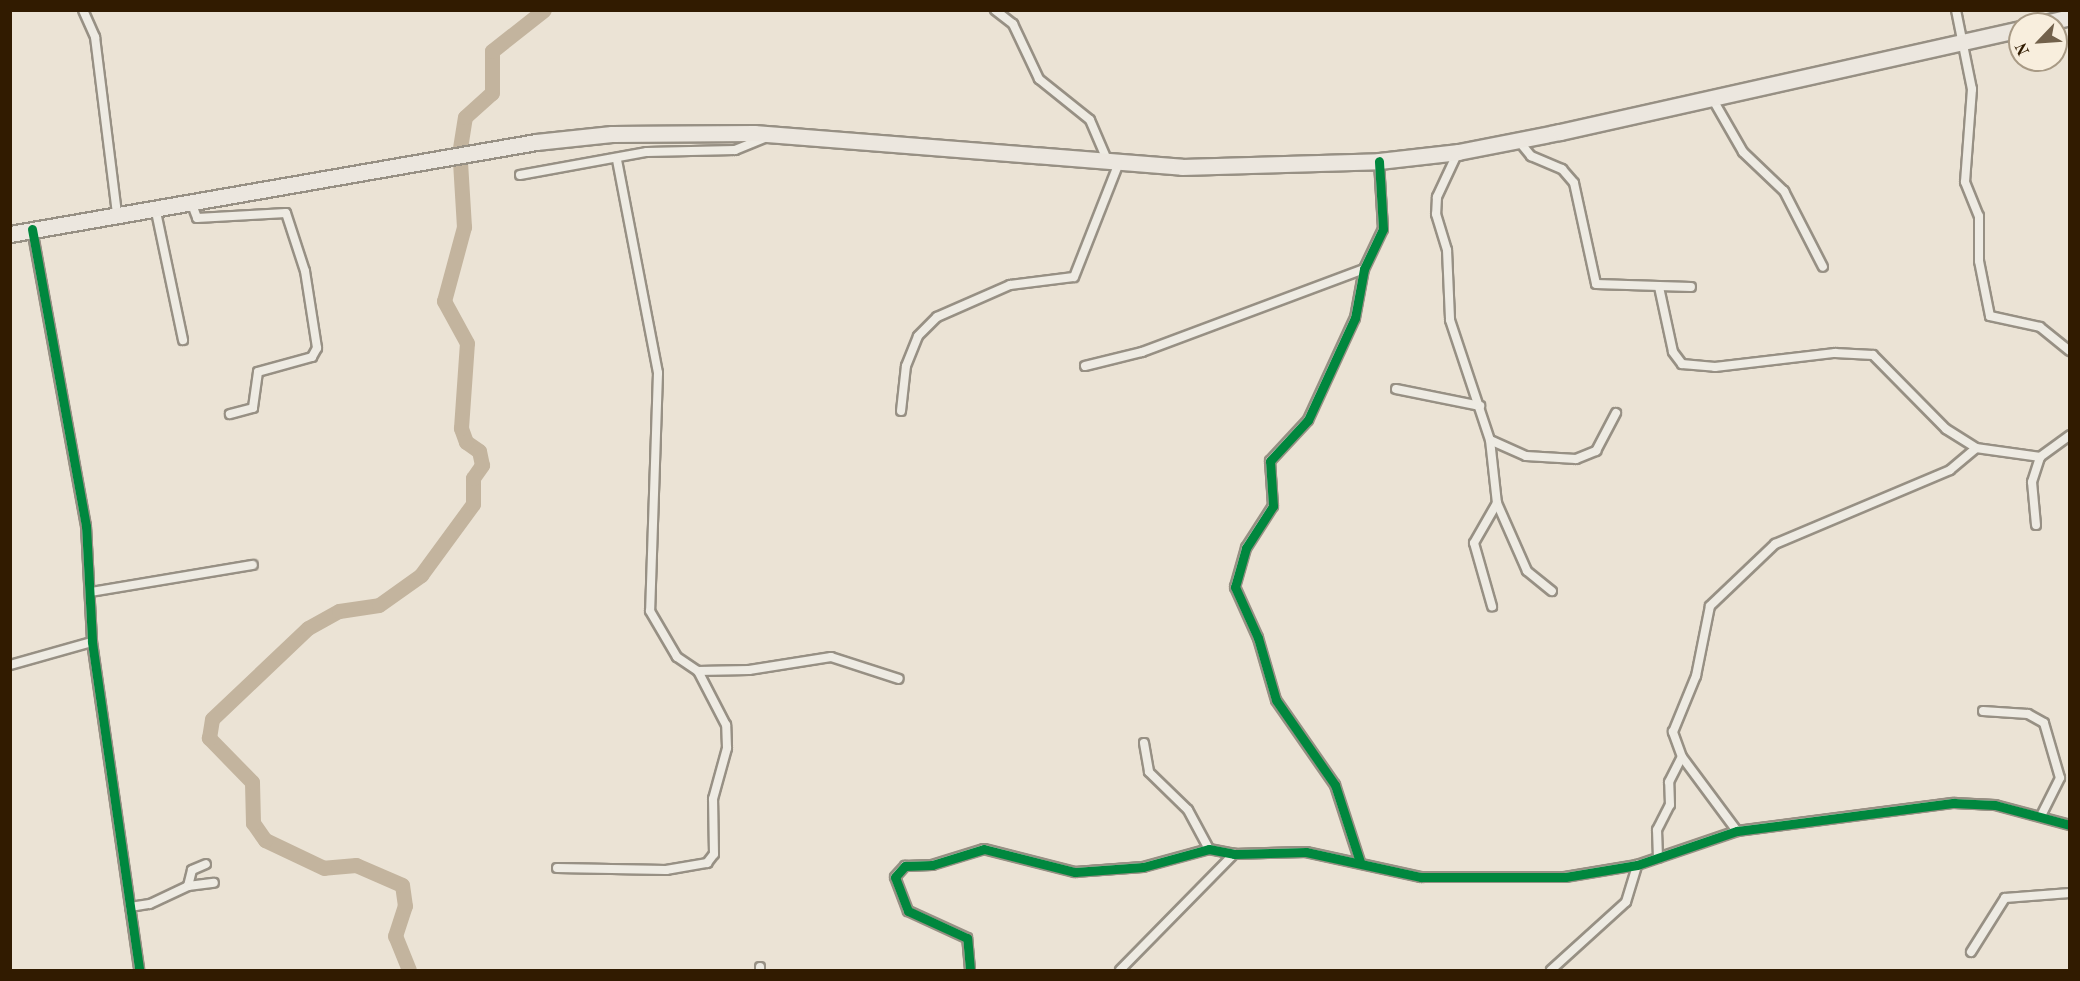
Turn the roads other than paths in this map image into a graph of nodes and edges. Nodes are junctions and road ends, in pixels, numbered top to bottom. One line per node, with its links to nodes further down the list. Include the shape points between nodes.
1 (83, 10): 16 (street, via 96,37)
2 (995, 10): 12 (street, via 1013,24 1039,79 1090,120)
3 (1958, 12): 5 (street)
4 (2008, 32): 5 (highway)
5 (1965, 42): 6 (highway); 24 (street, via 1972,102 1965,182 1979,216 1979,261 1990,316 2040,327)
6 (1712, 98): 8 (highway); 19 (street, via 1743,152 1784,191)
7 (771, 134): 10 (street, via 735,150 647,152); 12 (highway); 14 (highway, via 555,139)
8 (1518, 140): 9 (highway); 22 (street, via 1531,156 1562,169 1574,183 1596,284)
9 (1458, 153): 11 (highway); 27 (street, via 1437,197 1436,214 1447,250 1450,320)
10 (617, 160): 13 (street); 43 (street, via 658,373 650,611 677,657)
11 (1379, 161): 12 (highway, via 1182,167); 20 (street, via 1383,229)
12 (1113, 163): 28 (street, via 1074,278 1010,285 937,317 918,336 906,366)
13 (520, 175)
14 (190, 202): 15 (highway); 30 (street, via 197,218 286,213 305,271 316,348 312,357 258,372 253,408)
15 (155, 207): 16 (highway); 23 (street)
16 (117, 214): 17 (highway)
17 (32, 230): 18 (highway); 39 (street, via 86,526)
18 (10, 234)
19 (1823, 267)
20 (1364, 269): 25 (street, via 1142,352); 54 (street, via 1355,318 1318,403 1270,461 1273,506 1246,549 1235,587 1258,638 1276,700 1335,785)
21 (1692, 286): 22 (street)
22 (1659, 287): 33 (street, via 1673,352 1682,364 1715,367 1835,353 1873,356 1946,429)
23 (183, 340)
24 (2070, 351)
25 (1085, 366)
26 (1396, 389): 27 (street)
27 (1480, 406): 32 (street)
28 (901, 411)
29 (1616, 413): 32 (street, via 1596,451 1576,459 1526,456)
30 (230, 414)
31 (2070, 435): 34 (street)
32 (1490, 440): 35 (street)
33 (1976, 448): 34 (street); 47 (street, via 1950,470 1775,544 1710,606 1699,667 1673,732)
34 (2040, 457): 36 (street, via 2032,482)
35 (1497, 503): 38 (street, via 1527,571); 40 (street, via 1474,543)
36 (2036, 525)
37 (253, 565): 39 (street)
38 (1552, 591)
39 (91, 592): 41 (street)
40 (1492, 606)
41 (92, 642): 42 (street); 61 (street)
42 (10, 665)
43 (698, 671): 44 (street, via 749,670 831,657); 57 (street, via 726,725 727,748 713,799 714,854 707,863 666,870)
44 (899, 679)
45 (1983, 711): 48 (street, via 2028,714 2044,723 2060,778)
46 (1144, 743): 51 (street, via 1149,772 1188,810)
47 (1682, 757): 50 (street); 53 (street, via 1669,782 1670,805 1657,830)
48 (2041, 816): 49 (street); 50 (street, via 1995,805 1954,803)
49 (2070, 825)
50 (1737, 831): 53 (street)
51 (1209, 849): 52 (street); 64 (street, via 1143,867 1075,872 984,849 932,865 905,866 895,877 908,910 967,938)
52 (1234, 854): 54 (street, via 1306,852); 65 (street)
53 (1658, 858): 56 (street)
54 (1360, 862): 56 (street, via 1421,877 1498,879 1565,877)
55 (206, 864): 59 (street, via 192,870)
56 (1637, 865): 66 (street, via 1626,902)
57 (557, 868)
58 (214, 883): 59 (street)
59 (188, 885): 61 (street, via 150,904)
60 (2070, 893): 62 (street, via 2005,898)
61 (130, 907): 63 (street)
62 (1971, 952)
63 (139, 970)
64 (970, 970)
65 (1120, 970)
66 (1551, 970)

